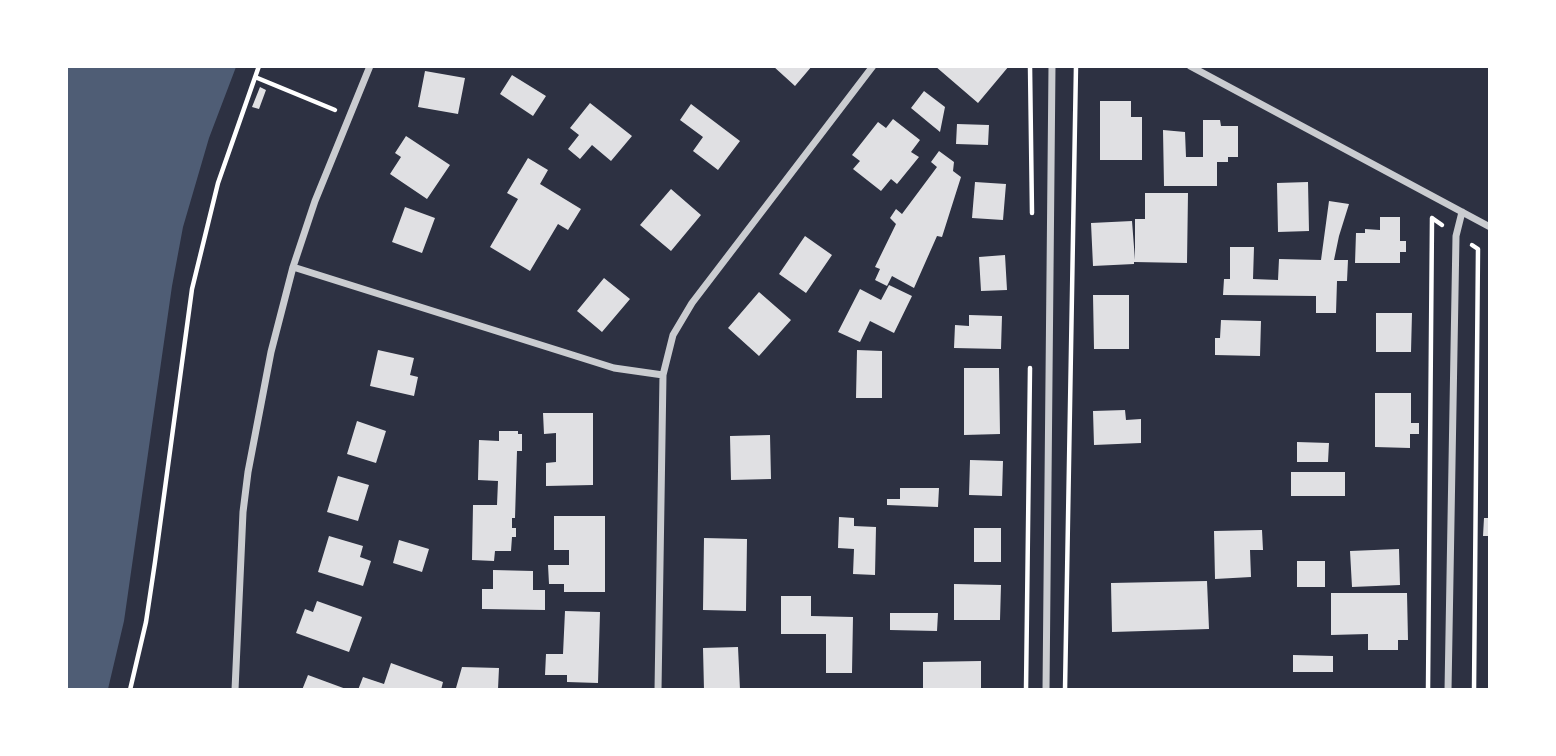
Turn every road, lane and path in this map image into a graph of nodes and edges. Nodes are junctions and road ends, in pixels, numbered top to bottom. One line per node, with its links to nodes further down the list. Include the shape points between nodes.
1 (259, 66): 8 (path)
2 (370, 66): 9 (street)
3 (873, 66): 16 (street, via 692,303 673,335)
4 (1030, 66): 11 (path)
5 (1052, 66): 21 (street)
6 (1076, 66): 22 (path)
7 (1190, 66): 10 (street)
8 (255, 77): 9 (path); 17 (path, via 218,183 192,289 146,622)
9 (350, 116): 14 (street)
10 (1462, 212): 12 (street); 13 (street)
11 (1032, 220)
12 (1489, 227)
13 (1456, 236): 23 (path, via 1432,218); 24 (street); 25 (path, via 1478,249)
14 (293, 267): 16 (street, via 614,368); 18 (street, via 248,472)
15 (1030, 356): 20 (path)
16 (663, 375): 19 (street)
17 (130, 690)
18 (235, 690)
19 (658, 690)
20 (1027, 690)
21 (1046, 690)
22 (1065, 690)
23 (1428, 690)
24 (1448, 690)
25 (1474, 690)

